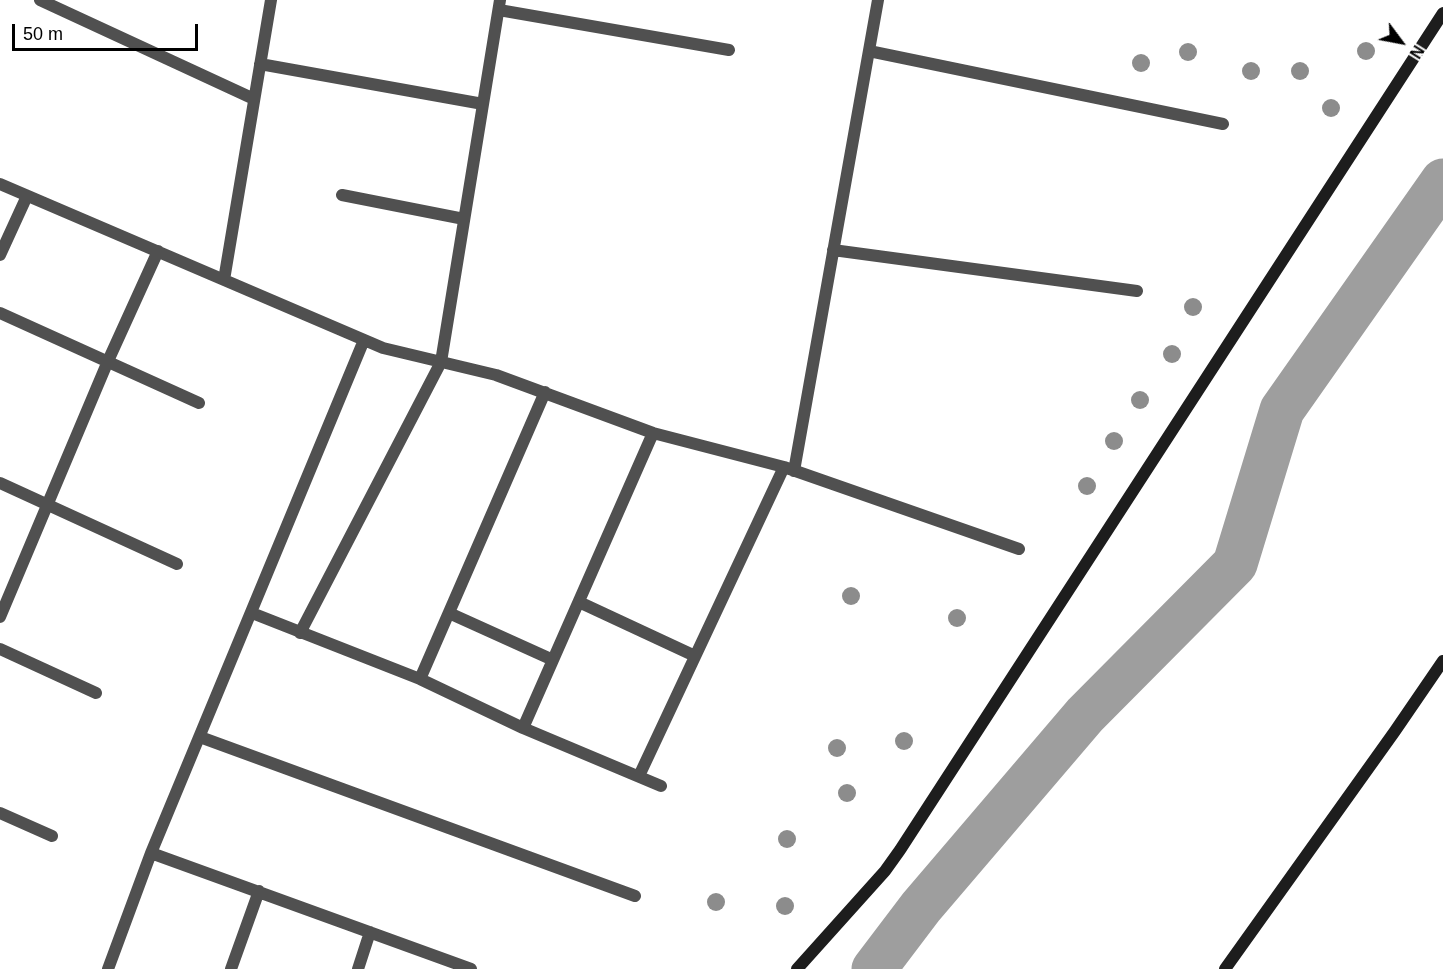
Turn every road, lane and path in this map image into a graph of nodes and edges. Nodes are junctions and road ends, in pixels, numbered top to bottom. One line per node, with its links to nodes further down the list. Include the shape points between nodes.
1 (40, 0): 9 (street)
2 (271, 0): 8 (street)
3 (878, 0): 7 (street)
4 (500, 5): 6 (street); 10 (street)
5 (1443, 13): 58 (street, via 900,850)
6 (729, 50)
7 (869, 51): 11 (street); 16 (street)
8 (260, 64): 9 (street); 10 (street)
9 (254, 99): 19 (street)
10 (483, 104): 15 (street)
11 (1223, 124)
12 (0, 184): 14 (street)
13 (342, 195): 15 (street)
14 (27, 196): 17 (street); 18 (street)
15 (464, 219): 24 (street)
16 (833, 250): 20 (street); 28 (street)
17 (158, 251): 19 (street); 23 (street)
18 (0, 255)
19 (224, 280): 22 (street)
20 (1137, 291)
21 (0, 313): 23 (street)
22 (364, 340): 24 (street); 34 (street)
23 (108, 362): 26 (street); 30 (street)
24 (441, 362): 25 (street); 37 (street)
25 (545, 392): 27 (street); 35 (street)
26 (199, 403)
27 (653, 433): 28 (street); 33 (street)
28 (789, 469): 31 (street); 39 (street)
29 (0, 483): 30 (street)
30 (48, 504): 32 (street); 36 (street)
31 (1019, 549)
32 (177, 564)
33 (579, 602): 39 (street); 40 (street)
34 (252, 613): 37 (street); 45 (street)
35 (449, 613): 40 (street); 42 (street)
36 (0, 617)
37 (300, 633): 42 (street)
38 (0, 649): 43 (street)
39 (695, 656): 46 (street)
40 (553, 660): 44 (street)
41 (1442, 662): 59 (street)
42 (420, 679): 44 (street)
43 (96, 693)
44 (524, 728): 46 (street)
45 (200, 737): 50 (street); 52 (street)
46 (639, 776): 47 (street)
47 (661, 786)
48 (0, 813): 49 (street)
49 (52, 836)
50 (152, 853): 51 (street); 54 (street)
51 (259, 891): 53 (street); 55 (street)
52 (635, 896)
53 (370, 932): 56 (street); 57 (street)
54 (108, 969)
55 (231, 969)
56 (358, 969)
57 (471, 969)
58 (797, 969)
59 (1225, 969)

